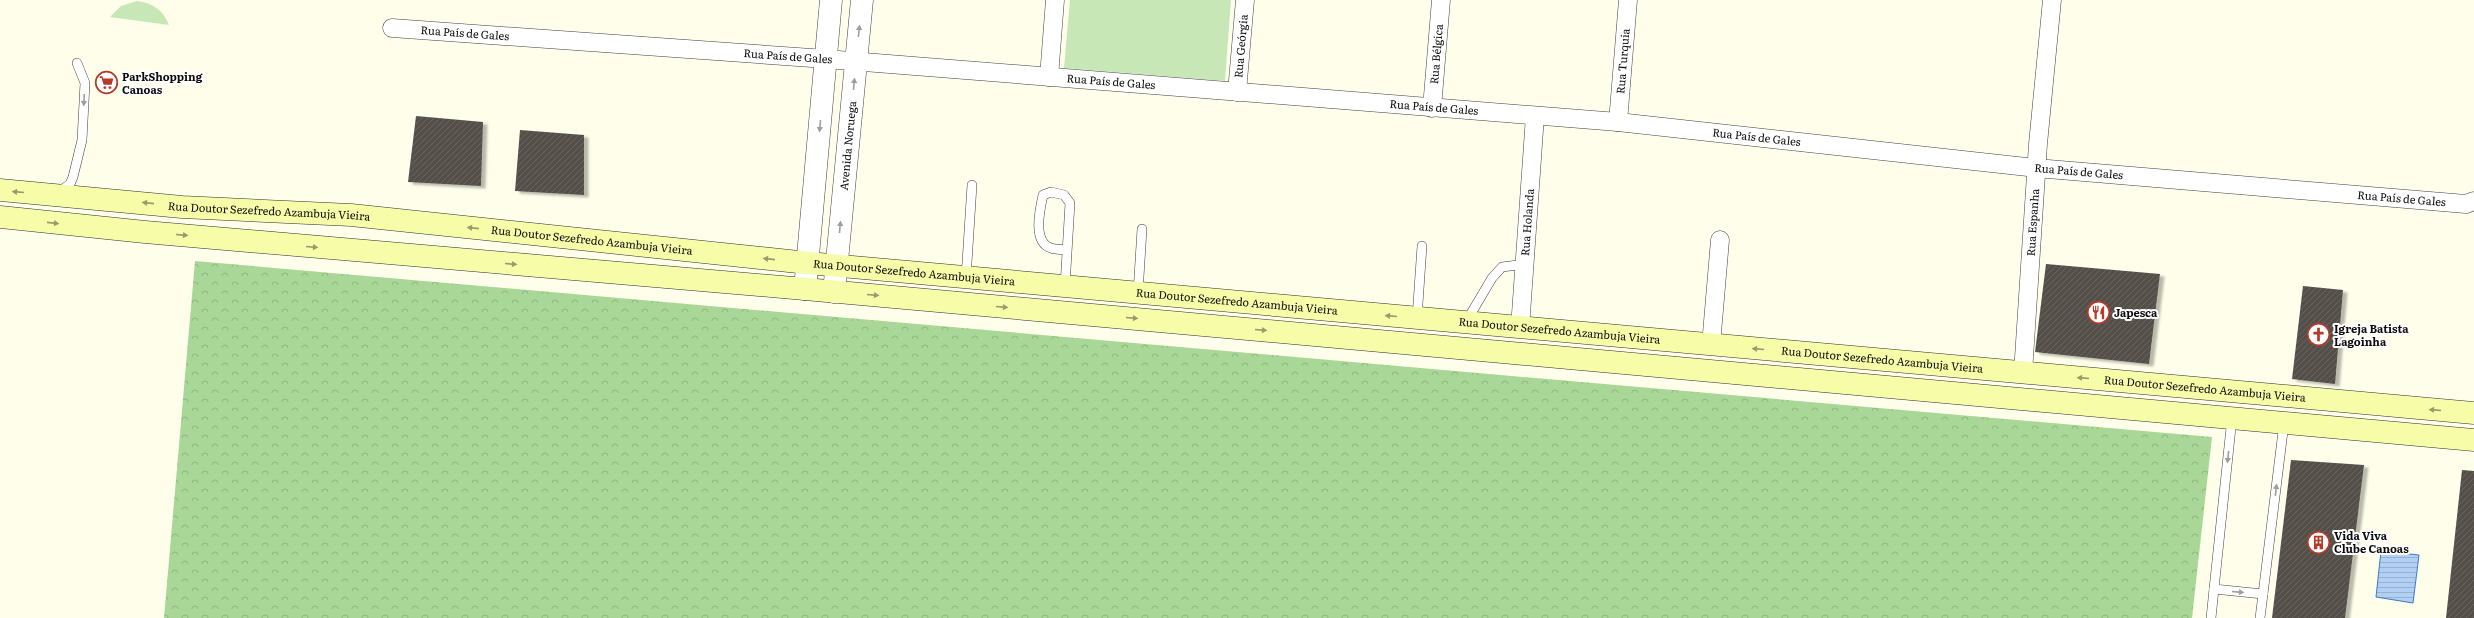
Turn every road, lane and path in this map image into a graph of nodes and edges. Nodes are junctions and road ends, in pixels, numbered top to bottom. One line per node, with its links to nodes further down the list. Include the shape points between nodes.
1 (831, 0): 9 (street)
2 (862, 0): 10 (street, Avenida Noruega, one-way to 2)
3 (1055, 0): 12 (street)
4 (1245, 0): 13 (street, Rua Geórgia)
5 (1440, 0): 14 (street, Rua Bélgica)
6 (1628, 0): 16 (street, Rua Turquia)
7 (2052, 0): 17 (street, Rua Espanha)
8 (392, 28): 9 (street, Rua País de Gales)
9 (826, 59): 10 (street, Rua País de Gales); 27 (street, one-way to 27)
10 (856, 62): 12 (street, Rua País de Gales); 29 (street, Avenida Noruega, one-way to 10)
11 (77, 63): 20 (lane, one-way to 20, via 85,83 82,140 70,184)
12 (1049, 77): 13 (street, Rua País de Gales)
13 (1237, 92): 14 (street, Rua País de Gales)
14 (1432, 108): 15 (street, Rua País de Gales)
15 (1535, 116): 16 (street, Rua País de Gales); 28 (street, Rua Holanda)
16 (1618, 122): 17 (street, Rua País de Gales)
17 (2036, 168): 21 (street, Rua País de Gales, via 2466,204); 39 (street, Rua Espanha)
18 (972, 186): 30 (lane)
19 (0, 190): 20 (main road, Rua Doutor Sezefredo Azambuja Vieira, one-way to 19)
20 (55, 195): 27 (main road, Rua Doutor Sezefredo Azambuja Vieira, one-way to 20, via 351,215 182,207)
21 (2474, 201)
22 (0, 217): 32 (main road, one-way to 32, via 145,232)
23 (1142, 229): 34 (lane)
24 (1720, 240): 38 (street)
25 (1422, 246): 35 (lane)
26 (1067, 250): 26 (lane, via 1070,203 1064,195 1051,192 1043,195 1040,237 1042,242 1051,248); 31 (lane)
27 (808, 263): 29 (main road, Rua Doutor Sezefredo Azambuja Vieira); 32 (street)
28 (1526, 264): 36 (lane, via 1502,267 1492,278); 37 (street, Rua Holanda)
29 (837, 266): 30 (main road, Rua Doutor Sezefredo Azambuja Vieira); 33 (street, Avenida Noruega)
30 (966, 278): 31 (main road, Rua Doutor Sezefredo Azambuja Vieira)
31 (1065, 286): 34 (main road, Rua Doutor Sezefredo Azambuja Vieira)
32 (805, 289): 33 (main road)
33 (834, 292): 41 (main road, one-way to 41)
34 (1138, 293): 35 (main road, Rua Doutor Sezefredo Azambuja Vieira, one-way to 34)
35 (1416, 318): 36 (main road, Rua Doutor Sezefredo Azambuja Vieira)
36 (1466, 323): 37 (main road, Rua Doutor Sezefredo Azambuja Vieira)
37 (1520, 328): 38 (main road, Rua Doutor Sezefredo Azambuja Vieira)
38 (1711, 345): 39 (main road, Rua Doutor Sezefredo Azambuja Vieira, one-way to 38)
39 (2024, 373): 40 (main road, Rua Doutor Sezefredo Azambuja Vieira, one-way to 39)
40 (2474, 413)
41 (2232, 418): 42 (main road); 44 (lane, one-way to 44)
42 (2284, 422): 43 (main road); 45 (lane, one-way to 42)
43 (2474, 440)
44 (2214, 589): 45 (lane, one-way to 45); 46 (lane)
45 (2263, 594): 47 (lane)
46 (2211, 618)
47 (2260, 618)

